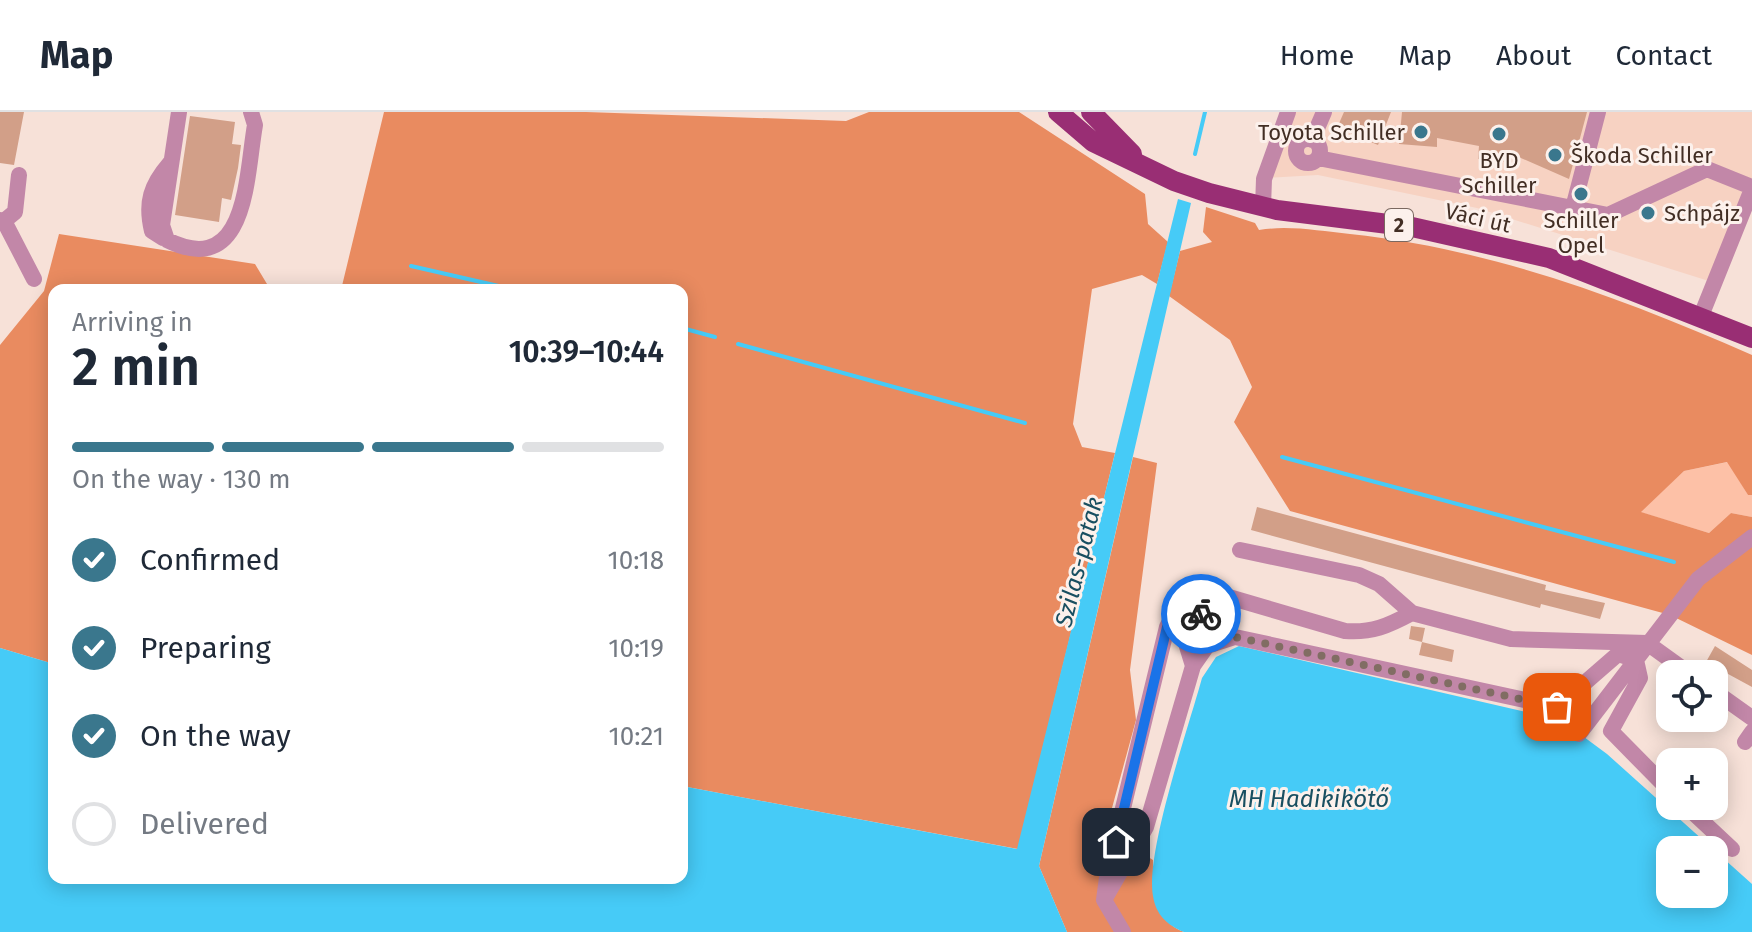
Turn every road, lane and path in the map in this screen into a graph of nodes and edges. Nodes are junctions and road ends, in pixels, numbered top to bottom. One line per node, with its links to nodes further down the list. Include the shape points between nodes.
1 (179, 112): 2 (lane, via 162,225 167,240 180,247 212,246 226,239 239,222 255,125)
2 (251, 112)
3 (1058, 112): 8 (main road, Váci út / 2, via 1093,142)
4 (1091, 112): 8 (main road, Váci út / 2)
5 (1288, 112): 11 (lane, via 1264,179)
6 (1324, 112): 12 (lane, via 1312,140 1319,147 1318,158)
7 (1598, 112): 12 (lane)
8 (1141, 162): 11 (main road, Váci út / 2, via 1174,181)
9 (19, 175): 13 (lane, via 15,212)
10 (1752, 188): 12 (lane, via 1707,169 1608,215); 15 (lane)
11 (1263, 207): 15 (main road, Váci út / 2, via 1412,227 1549,258)
12 (1573, 208)
13 (2, 220): 14 (lane)
14 (34, 279)
15 (1701, 316): 16 (main road, Váci út / 2)
16 (1752, 338)
17 (1752, 537): 22 (lane, via 1698,579)
18 (1240, 550): 20 (lane, via 1359,575 1379,584)
19 (1180, 606): 20 (lane, via 1197,592 1222,595 1363,632 1381,630); 21 (lane); 25 (lane); 32 (lane, via 1167,627)
20 (1412, 613): 22 (lane, via 1511,639)
21 (1235, 637): 23 (lane, via 1557,707 1618,654); 25 (lane, via 1207,646)
22 (1647, 643): 23 (lane); 24 (lane)
23 (1636, 660): 28 (lane); 29 (lane, via 1640,678 1611,731)
24 (1671, 660)
25 (1193, 666): 32 (lane, via 1146,827)
26 (1728, 701): 27 (lane)
27 (1752, 718)
28 (1579, 734)
29 (1656, 777)
30 (1701, 820): 31 (lane)
31 (1732, 849)
32 (1104, 900): 33 (lane)
33 (1123, 932)

